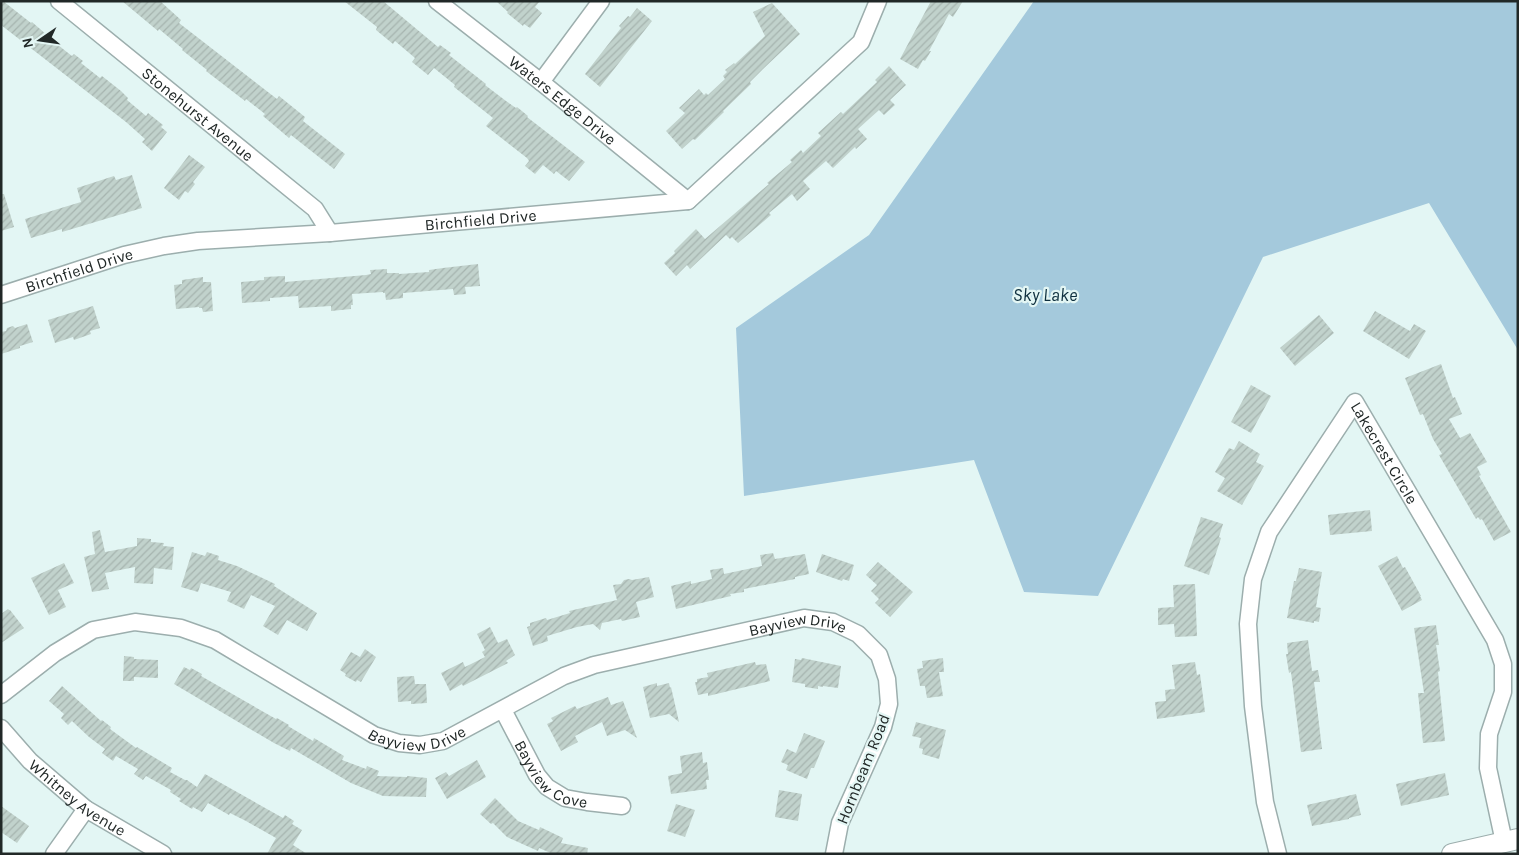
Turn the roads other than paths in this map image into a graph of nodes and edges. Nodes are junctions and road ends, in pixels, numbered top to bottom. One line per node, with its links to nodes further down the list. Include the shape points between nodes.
1 (58, 1): 7 (street, Stonehurst Avenue, via 315,209)
2 (437, 1): 5 (street, Waters Edge Drive)
3 (601, 1): 5 (street)
4 (878, 1): 6 (street, via 861,42)
5 (540, 82): 6 (street, Waters Edge Drive)
6 (688, 201): 7 (street, Birchfield Drive)
7 (330, 234): 8 (street, Birchfield Drive, via 198,241 164,246 124,255)
8 (1, 295)
9 (858, 634): 11 (street, Bayview Drive, via 833,622 804,618 594,665 564,676); 18 (street, Hornbeam Road, via 880,655 887,679 889,704 883,727 840,823)
10 (1, 696): 11 (street, Bayview Drive, via 54,653 94,630 135,622 181,628 215,640 374,735 400,743 420,745 443,741)
11 (503, 710): 13 (street, Bayview Cove, via 537,775 547,787 565,798)
12 (1, 728): 14 (street, Whitney Avenue, via 30,761)
13 (622, 806)
14 (86, 809): 16 (street); 17 (street, Whitney Avenue)
15 (1511, 840): 19 (street, Lakecrest Circle, via 1488,768 1489,734 1503,692 1503,664 1495,640 1355,402 1269,532 1252,579 1248,624 1252,706 1265,802); 20 (main road)
16 (54, 854)
17 (163, 854)
18 (834, 854)
19 (1278, 854)
20 (1452, 854)

